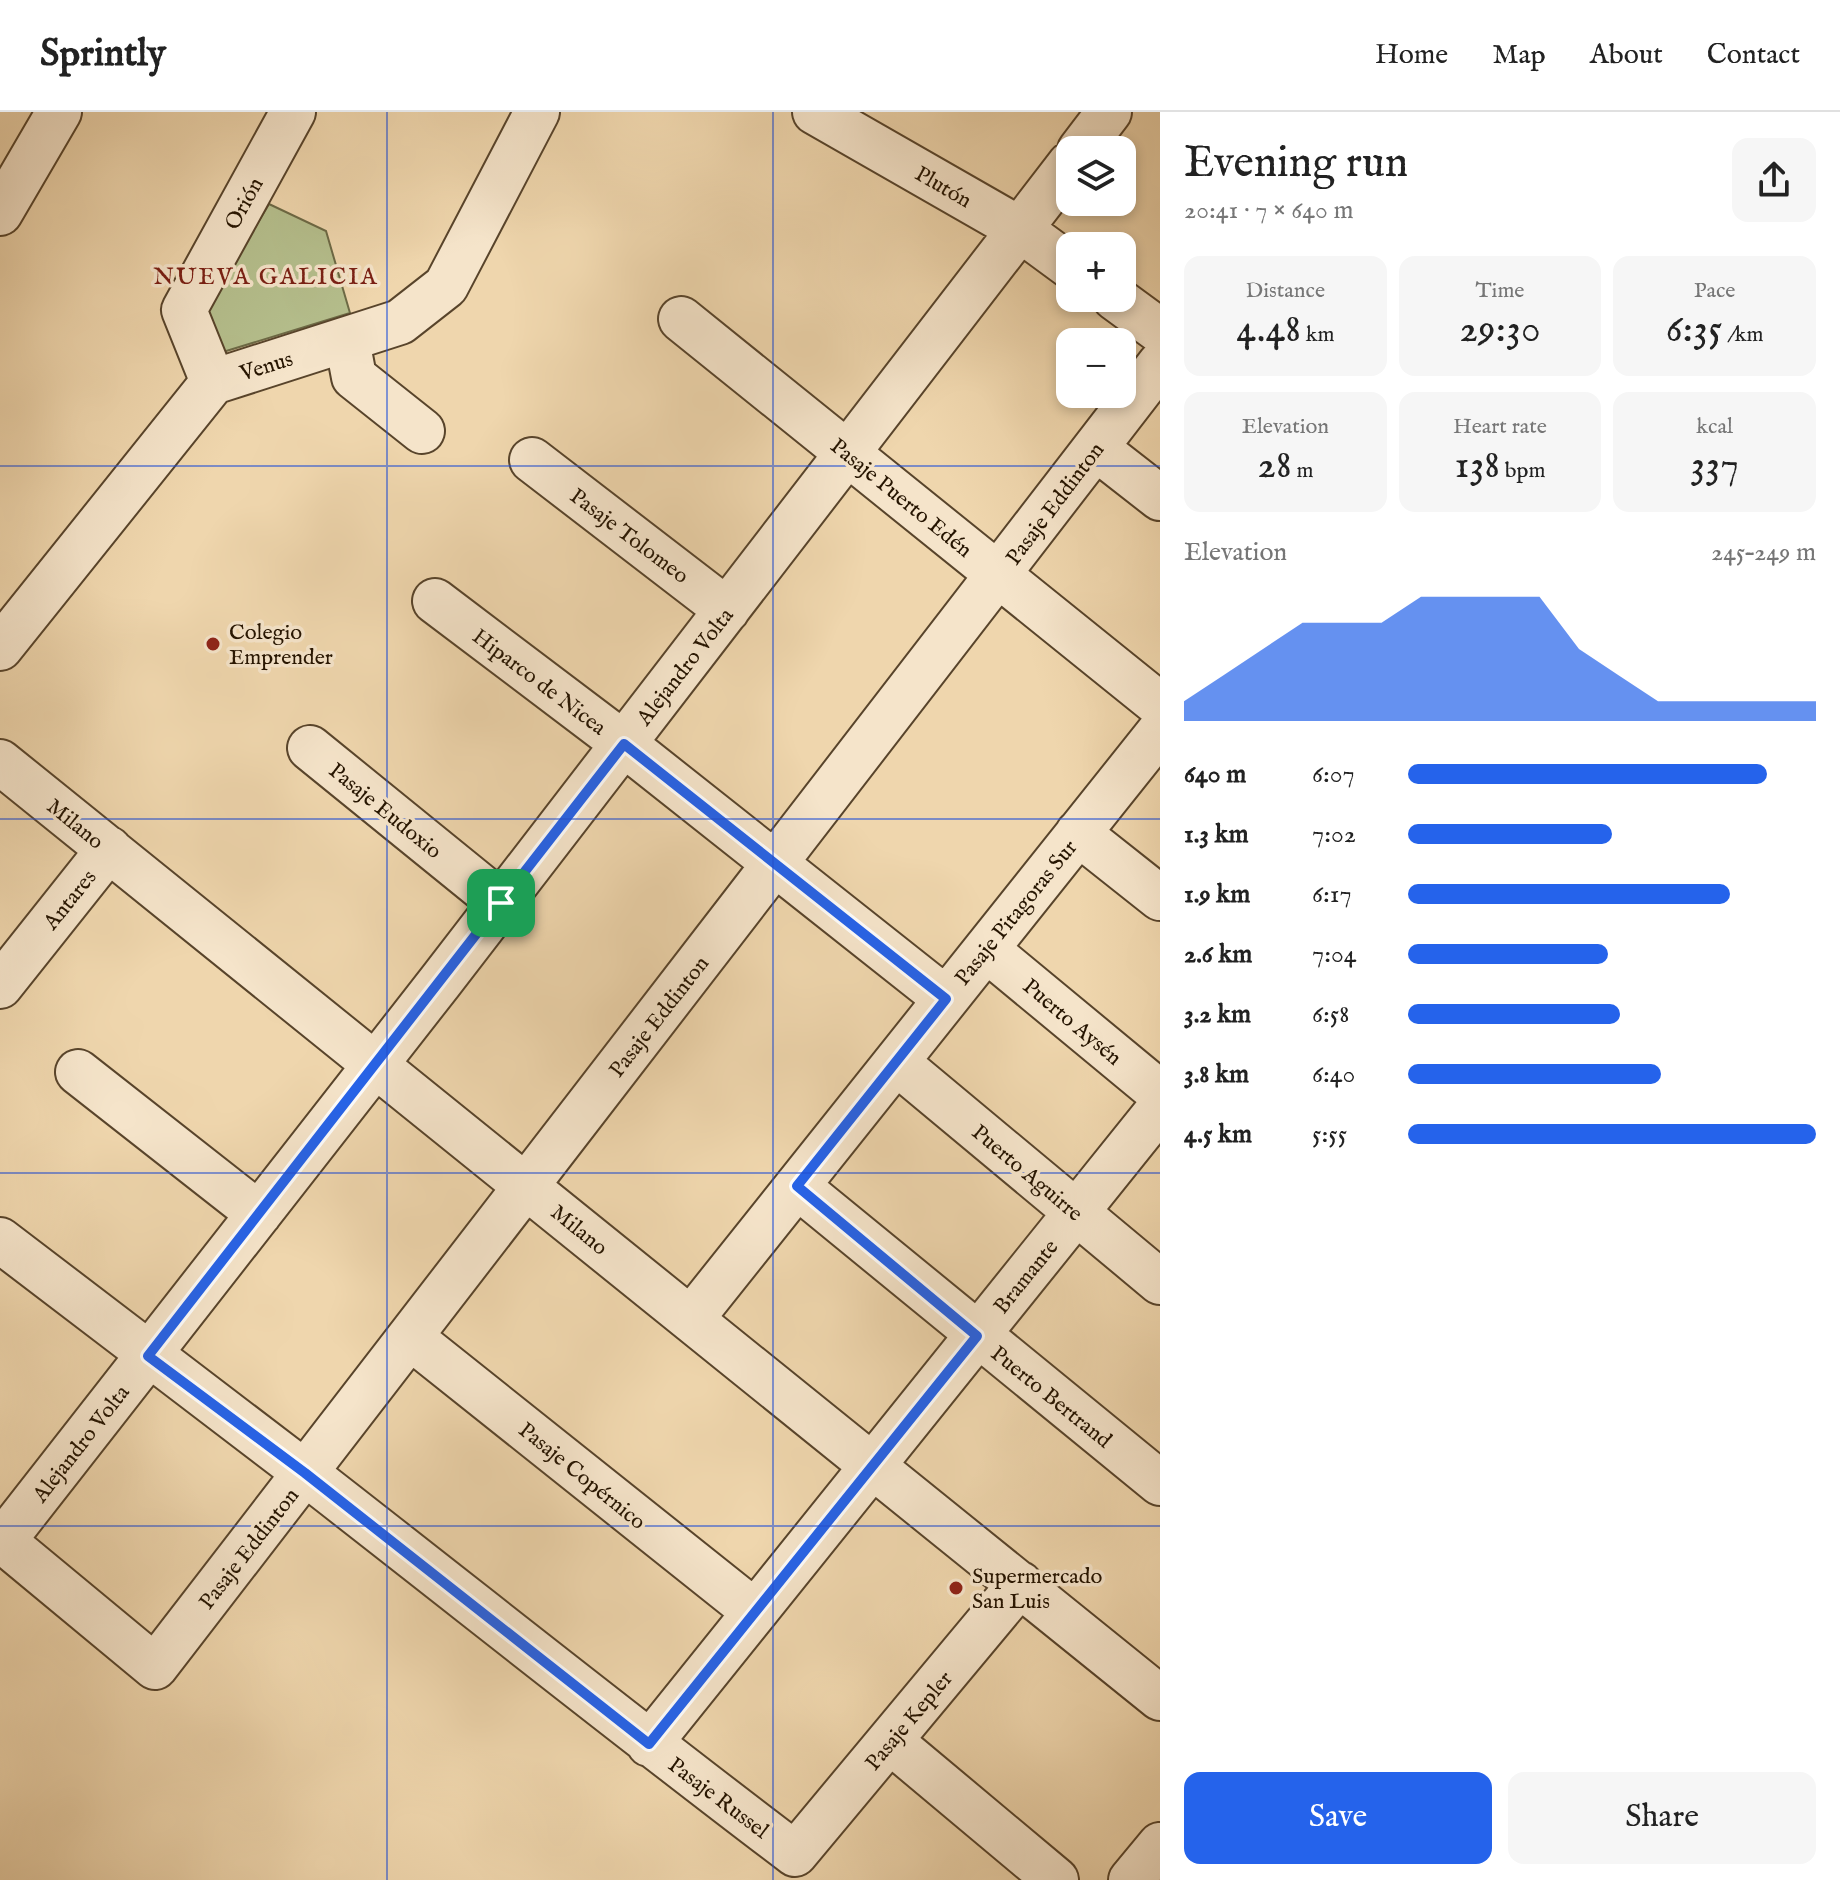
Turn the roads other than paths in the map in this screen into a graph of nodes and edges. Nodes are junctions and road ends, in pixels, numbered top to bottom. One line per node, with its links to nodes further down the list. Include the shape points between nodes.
1 (59, 112): 8 (street)
2 (293, 112): 16 (street, Orión, via 184,310)
3 (537, 112): 14 (street, Venus, via 446,286 400,322)
4 (815, 112): 9 (street, Plutón)
5 (1109, 112): 6 (street)
6 (1091, 136)
7 (1056, 183): 9 (street, Alejandro Volta)
8 (0, 213)
9 (1021, 230): 10 (street, Plutón); 19 (street, Alejandro Volta)
10 (1056, 256)
11 (1134, 312): 13 (street)
12 (681, 319): 19 (street, Pasaje Puerto Edén)
13 (1160, 331)
14 (347, 340): 16 (street, Venus); 17 (street, via 354,377)
15 (1160, 364): 18 (street, Pasaje Eddinton)
16 (213, 382): 25 (street, Venus)
17 (422, 431)
18 (1096, 448): 21 (street); 22 (street, Pasaje Eddinton)
19 (848, 453): 22 (street, Pasaje Puerto Edén); 24 (street, Alejandro Volta)
20 (532, 460): 24 (street, Pasaje Tolomeo)
21 (1160, 498)
22 (999, 575): 26 (street, Pasaje Puerto Edén); 33 (street, Pasaje Eddinton)
23 (435, 601): 28 (street, Hiparco de Nicea)
24 (727, 610): 28 (street, Alejandro Volta)
25 (0, 648)
26 (1160, 705)
27 (1160, 731): 31 (street, Pasaje Pitagoras Sur)
28 (624, 744): 33 (street, Hiparco de Nicea); 35 (street, Alejandro Volta)
29 (310, 748): 35 (street, Pasaje Eudoxio)
30 (0, 762): 32 (street, Milano)
31 (1078, 833): 34 (street); 36 (street, Pasaje Pitagoras Sur)
32 (109, 849): 37 (street, Antares); 40 (street, Milano)
33 (776, 864): 38 (street, Hiparco de Nicea); 44 (street, Pasaje Eddinton)
34 (1160, 898)
35 (501, 903): 40 (street, Alejandro Volta)
36 (986, 949): 38 (street, Pasaje Pitagoras Sur); 42 (street, Puerto Aysén)
37 (0, 986)
38 (946, 999): 39 (street, Pasaje Pitagoras Sur)
39 (896, 1062): 45 (street, Pasaje Pitagoras Sur); 46 (street, Puerto Aguirre)
40 (376, 1065): 44 (street, Milano); 47 (street, Alejandro Volta)
41 (78, 1072): 47 (street)
42 (1160, 1093)
43 (1160, 1108): 46 (street, Bramante)
44 (526, 1186): 50 (street, Milano); 52 (street, Pasaje Eddinton)
45 (797, 1186): 50 (street, Pasaje Pitagoras Sur); 51 (street, Puerto Bertrand)
46 (1076, 1212): 49 (street, Puerto Aguirre); 51 (street, Bramante)
47 (259, 1214): 53 (street, Alejandro Volta)
48 (0, 1240): 53 (street, Pasaje Russel)
49 (1160, 1282)
50 (691, 1319): 54 (street, Milano)
51 (977, 1336): 54 (street, Bramante); 56 (street, Puerto Bertrand)
52 (410, 1337): 55 (street, Pasaje Eddinton); 58 (street, Pasaje Copérnico)
53 (148, 1356): 55 (street, Pasaje Russel); 59 (street, Alejandro Volta, via 3,1541)
54 (874, 1467): 57 (street, Milano); 58 (street, Bramante)
55 (305, 1473): 59 (street, Pasaje Eddinton); 62 (street, Pasaje Russel)
56 (1160, 1483)
57 (1020, 1584): 60 (street, Milano); 61 (street, Pasaje Kepler)
58 (755, 1612): 62 (street, Bramante)
59 (155, 1667)
60 (1160, 1698)
61 (890, 1741): 64 (street, Pasaje Kepler); 65 (street)
62 (649, 1744): 64 (street, Pasaje Russel)
63 (1160, 1845): 66 (street)
64 (795, 1854)
65 (1056, 1880)
66 (1131, 1880)

